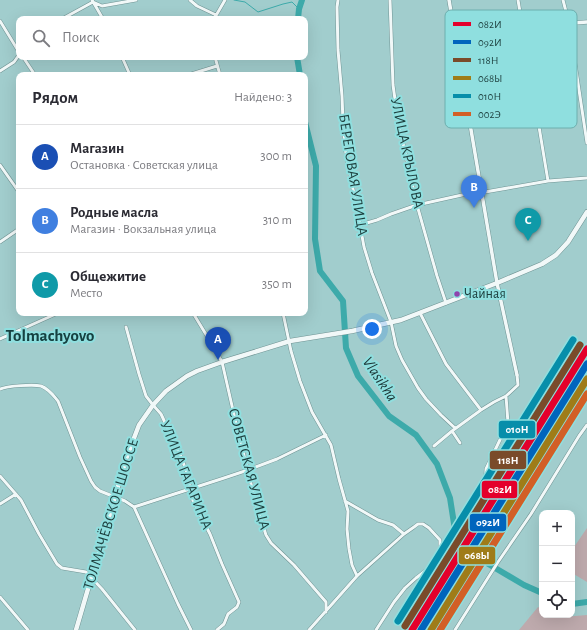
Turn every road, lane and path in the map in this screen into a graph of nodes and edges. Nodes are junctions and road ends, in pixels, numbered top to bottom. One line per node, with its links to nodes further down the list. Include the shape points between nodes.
1 (136, 0): 8 (street, via 102,6)
2 (190, 0): 13 (street)
3 (338, 0): 41 (street, БЕРЕГОВАЯ УЛИЦА, via 338,43 345,148)
4 (390, 0): 39 (street, УЛИЦА КРЫЛОВА, via 393,85)
5 (449, 0): 10 (street)
6 (518, 0): 11 (street)
7 (563, 0): 12 (street)
8 (93, 1): 14 (street); 15 (street)
9 (224, 2): 13 (street)
10 (451, 10)
11 (519, 10)
12 (566, 10)
13 (216, 15)
14 (67, 16)
15 (101, 16)
16 (0, 21): 19 (street)
17 (587, 22): 18 (street)
18 (577, 23)
19 (16, 48)
20 (16, 58): 25 (street)
21 (25, 60): 26 (street)
22 (123, 60): 27 (street)
23 (216, 60): 24 (street)
24 (217, 66): 28 (street); 29 (street)
25 (0, 71)
26 (33, 72)
27 (129, 72)
28 (198, 72)
29 (219, 72)
30 (577, 76): 33 (street)
31 (470, 128): 38 (street)
32 (539, 128): 36 (street)
33 (587, 143)
34 (0, 165): 37 (street)
35 (587, 178): 36 (street)
36 (548, 181): 38 (street)
37 (16, 188)
38 (480, 191): 39 (street); 44 (street)
39 (416, 204): 41 (street); 45 (street, УЛИЦА КРЫЛОВА)
40 (587, 212): 44 (main road, ТОЛМАЧЁВСКОЕ ШОССЕ, via 568,242 556,255 542,264)
41 (360, 225): 50 (street, БЕРЕГОВАЯ УЛИЦА, via 368,260)
42 (16, 231): 43 (street)
43 (0, 242)
44 (497, 283): 45 (main road, ТОЛМАЧЁВСКОЕ ШОССЕ); 55 (street)
45 (446, 303): 46 (main road, ТОЛМАЧЁВСКОЕ ШОССЕ)
46 (420, 313): 50 (main road, ТОЛМАЧЁВСКОЕ ШОССЕ); 59 (street, via 446,364)
47 (51, 316): 52 (street)
48 (195, 316): 54 (street, СОВЕТСКАЯ УЛИЦА)
49 (284, 316): 53 (street)
50 (391, 322): 53 (main road, ТОЛМАЧЁВСКОЕ ШОССЕ); 61 (street, БЕРЕГОВАЯ УЛИЦА, via 396,346 418,388 432,406)
51 (126, 327): 58 (street, УЛИЦА ГАГАРИНА, via 146,396)
52 (0, 338)
53 (290, 341): 54 (main road, ТОЛМАЧЁВСКОЕ ШОССЕ); 63 (street, via 300,381 312,412)
54 (222, 362): 58 (main road, ТОЛМАЧЁВСКОЕ ШОССЕ, via 187,376 166,391); 66 (street, СОВЕТСКАЯ УЛИЦА)
55 (517, 375): 57 (street, via 518,384)
56 (0, 389): 70 (street, via 40,386 52,393 58,401 91,481 100,491)
57 (506, 396): 59 (street); 74 (street, via 508,423 486,469 484,494)
58 (153, 405): 68 (street, УЛИЦА ГАГАРИНА, via 161,414 181,457); 70 (main road, ТОЛМАЧЁВСКОЕ ШОССЕ, via 134,436)
59 (481, 410): 61 (street)
60 (587, 425): 87 (street)
61 (456, 428): 62 (street)
62 (452, 431): 64 (street); 65 (street)
63 (326, 435): 66 (street); 71 (street)
64 (460, 443)
65 (434, 446)
66 (248, 470): 68 (street); 79 (street, СОВЕТСКАЯ УЛИЦА, via 266,535 326,602)
67 (0, 476): 69 (street)
68 (190, 489): 73 (street); 84 (street, УЛИЦА ГАГАРИНА, via 193,501 239,602)
69 (16, 494): 72 (street); 77 (street, via 22,500 57,564 62,568 86,572)
70 (115, 498): 73 (street); 77 (main road, ТОЛМАЧЁВСКОЕ ШОССЕ)
71 (345, 500): 75 (street); 76 (street, via 348,511 349,549)
72 (0, 504)
73 (134, 507): 83 (street)
74 (462, 530)
75 (404, 534): 76 (street); 86 (street, via 418,524 423,524 440,540 440,555 437,562 416,578 394,602)
76 (357, 576): 79 (street)
77 (91, 578): 81 (main road, ТОЛМАЧЁВСКОЕ ШОССЕ); 82 (street)
78 (0, 597): 80 (street)
79 (326, 612): 85 (street)
80 (28, 630)
81 (76, 630)
82 (135, 630)
83 (191, 630)
84 (217, 630)
85 (309, 630)
86 (376, 630)
87 (455, 630)

